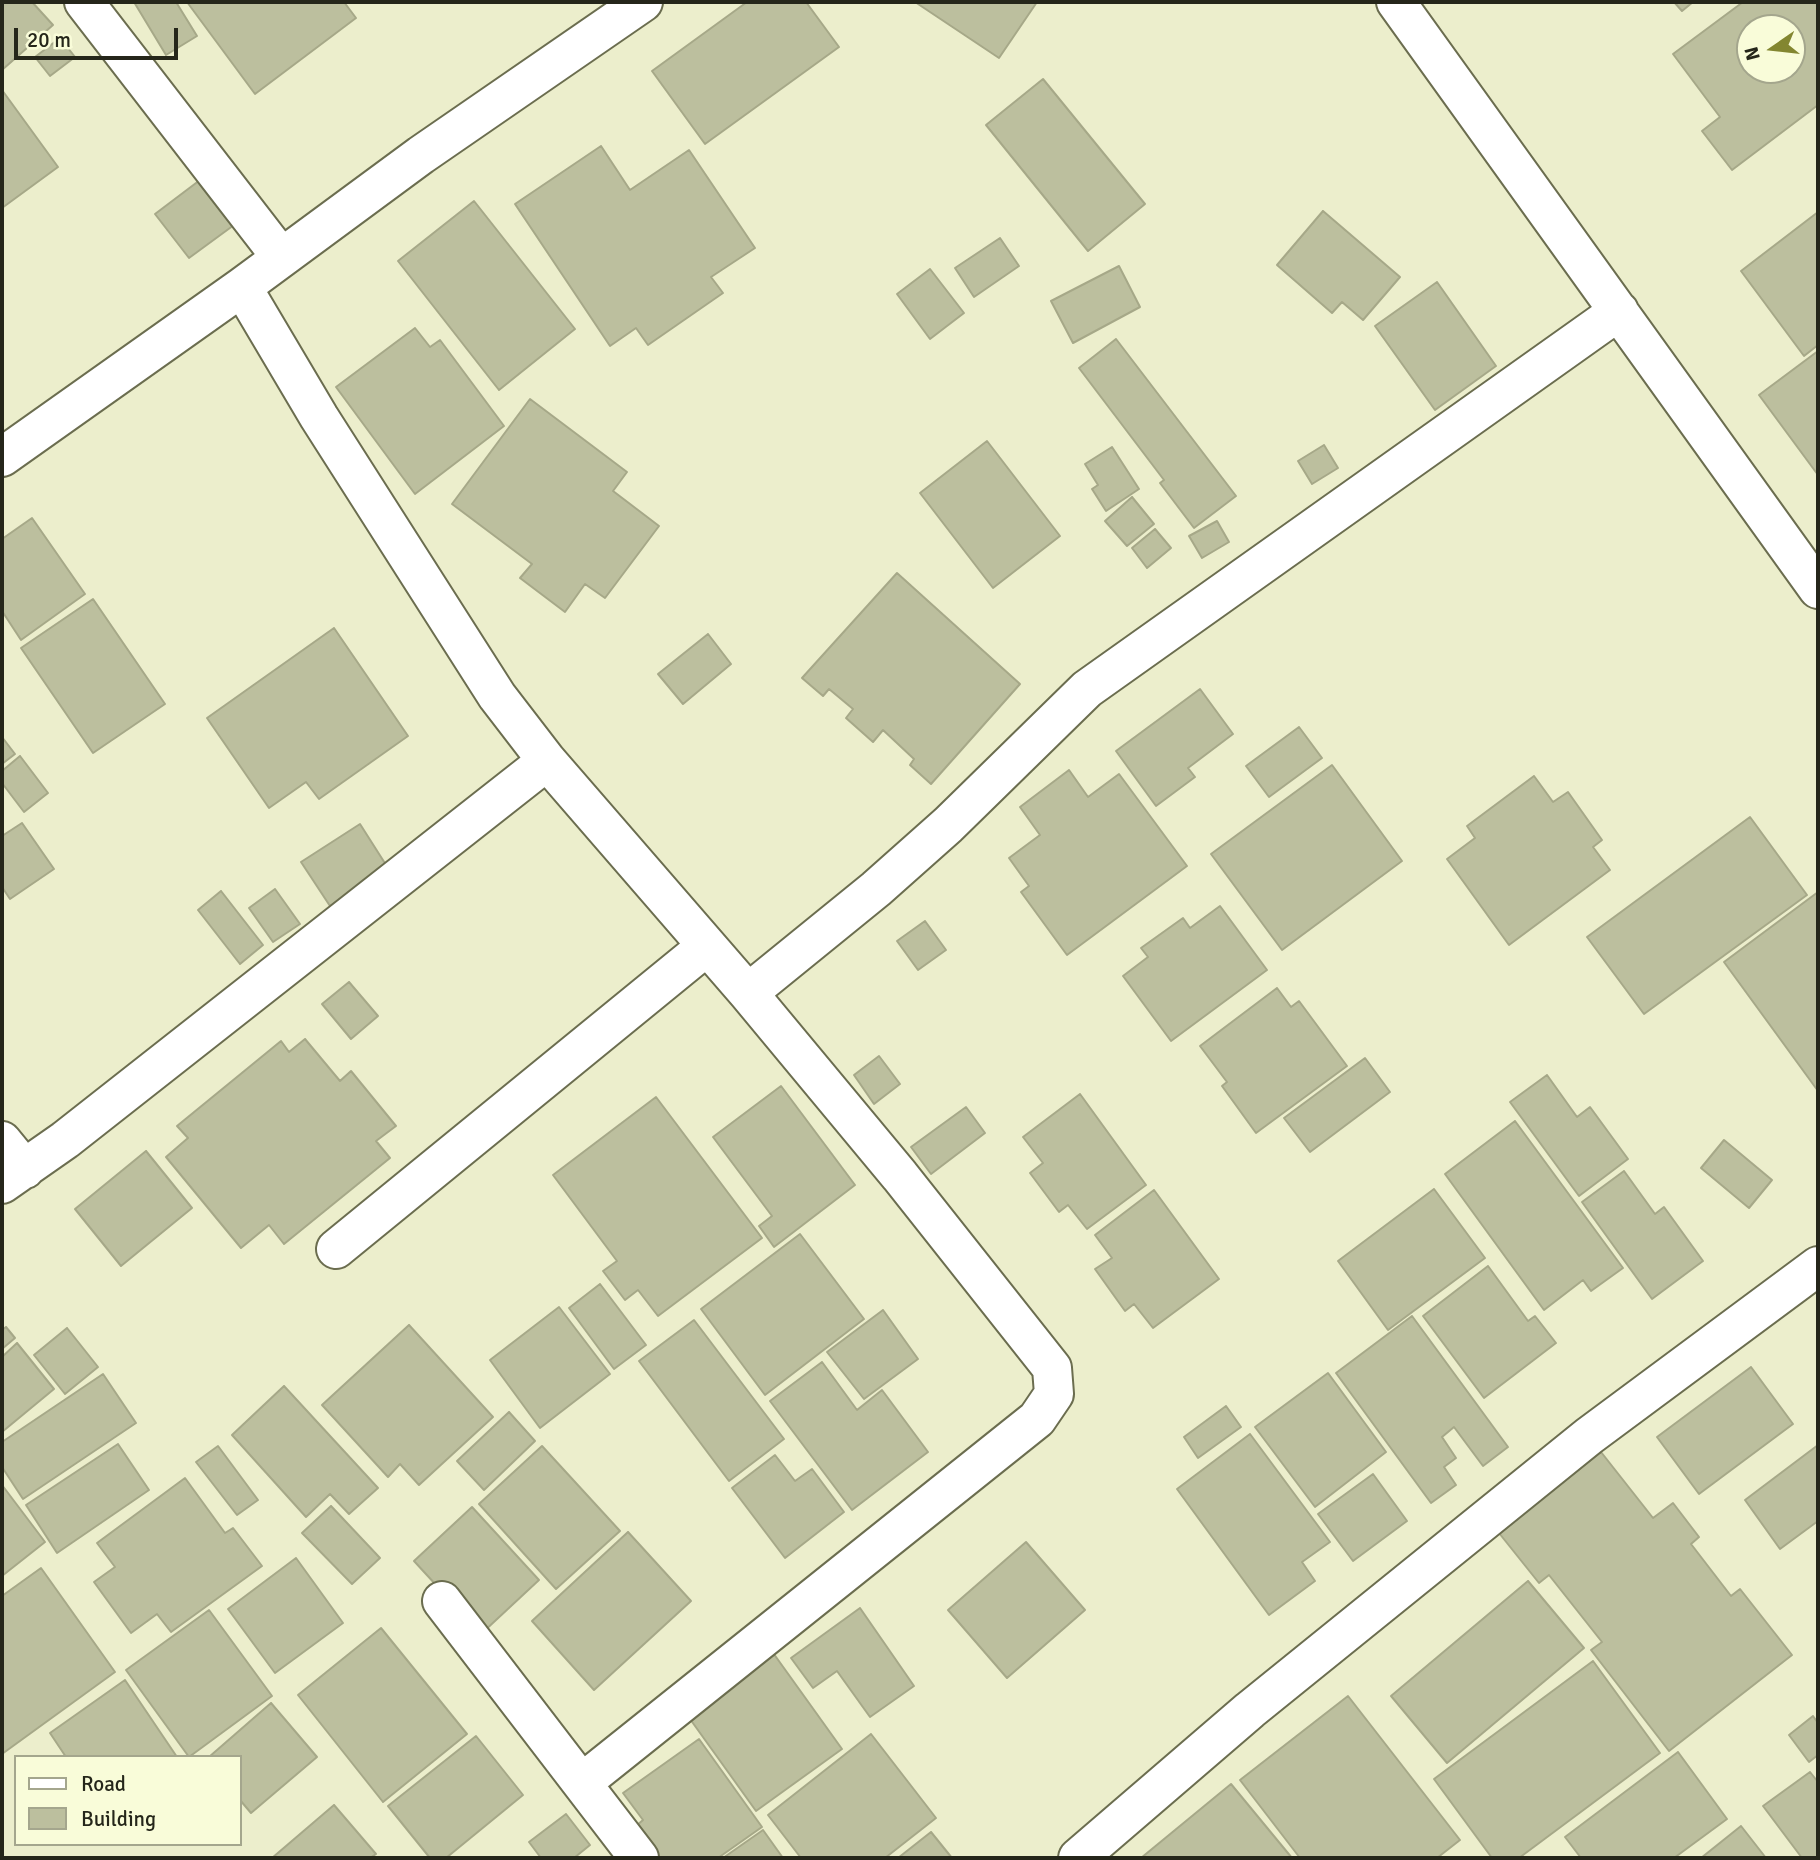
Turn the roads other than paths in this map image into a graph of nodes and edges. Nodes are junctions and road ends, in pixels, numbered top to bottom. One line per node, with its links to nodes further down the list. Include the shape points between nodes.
1 (84, 2): 4 (street)
2 (643, 2): 4 (street)
3 (1396, 2): 6 (street)
4 (281, 257): 5 (street)
5 (242, 287): 7 (street); 9 (street, via 497,696)
6 (1619, 311): 8 (street); 11 (street, via 1087,689 948,825)
7 (2, 457)
8 (1818, 589)
9 (547, 761): 10 (street); 12 (street, via 65,1140)
10 (708, 946): 11 (street); 13 (street)
11 (748, 993): 16 (street, via 1052,1368 1054,1394 1037,1419)
12 (9, 1165)
13 (336, 1249)
14 (1818, 1266): 18 (street, via 1589,1436 1250,1710)
15 (442, 1601): 16 (street)
16 (583, 1782): 17 (street)
17 (639, 1858)
18 (1078, 1858)

